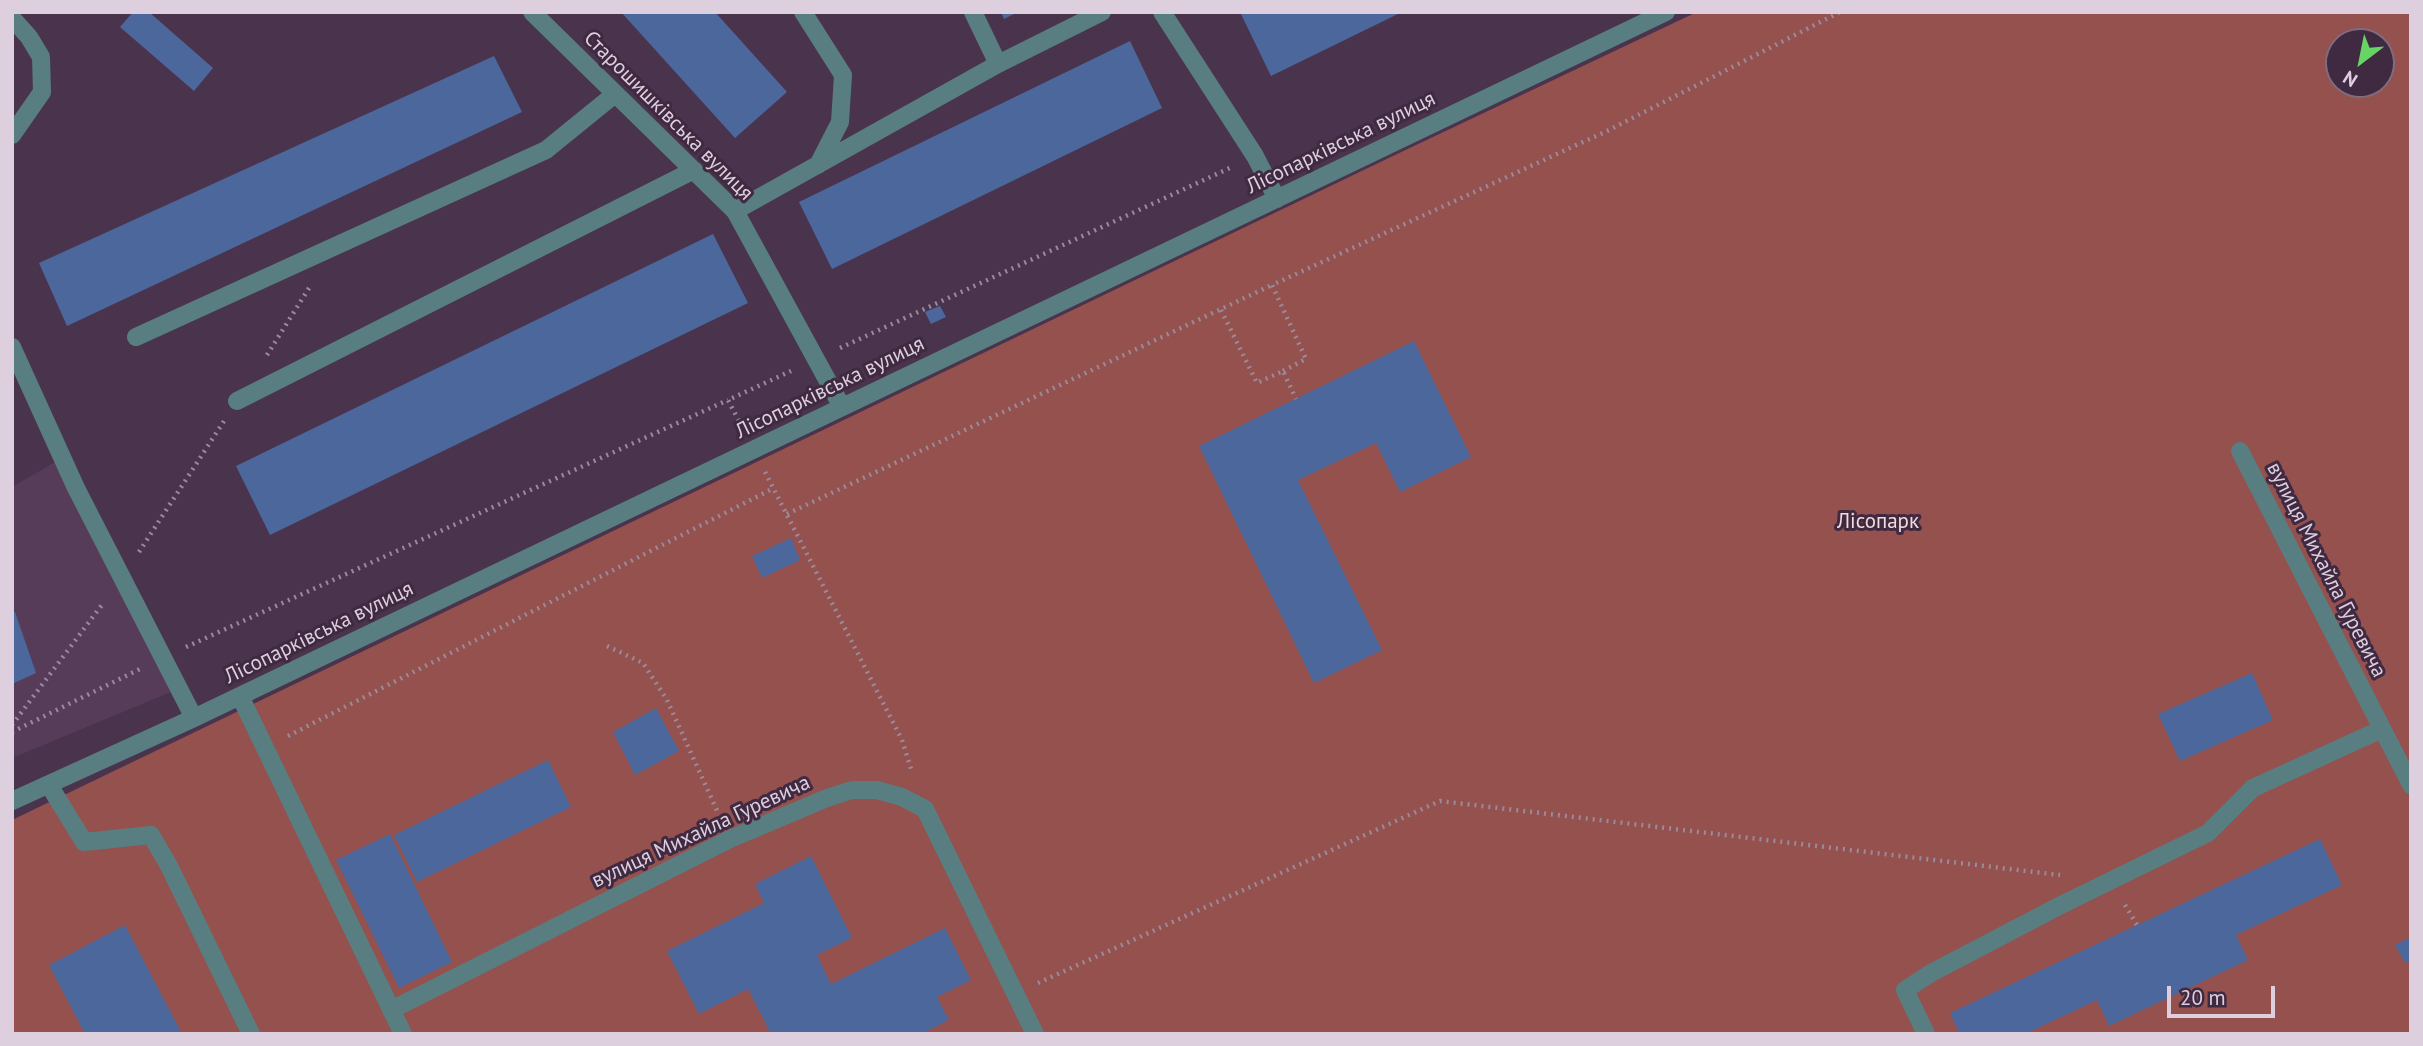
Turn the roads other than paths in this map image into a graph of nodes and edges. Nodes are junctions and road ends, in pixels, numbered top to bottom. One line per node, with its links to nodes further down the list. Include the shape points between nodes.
1 (531, 12): 9 (street, Старошишківська вулиця)
2 (803, 12): 11 (street, via 843,75 840,122)
3 (973, 12): 8 (street)
4 (1102, 12): 8 (street)
5 (1162, 12): 13 (street)
6 (1666, 12): 13 (street, Лісопарківська вулиця)
7 (12, 18): 10 (street, via 41,57 42,92)
8 (998, 64): 11 (street)
9 (615, 94): 12 (street, Старошишківська вулиця); 15 (street, via 547,150)
10 (12, 135)
11 (818, 165): 14 (street)
12 (694, 170): 14 (street, Старошишківська вулиця); 17 (street)
13 (1277, 198): 18 (street, Лісопарківська вулиця)
14 (735, 211): 18 (street, Старошишківська вулиця)
15 (136, 337)
16 (12, 347): 21 (street, via 76,488)
17 (237, 401)
18 (842, 407): 20 (street, Лісопарківська вулиця)
19 (2240, 451): 22 (street, вулиця Михайла Гуревича)
20 (240, 696): 21 (street, Лісопарківська вулиця); 26 (street)
21 (194, 718): 23 (street, Лісопарківська вулиця)
22 (2382, 729): 24 (street, вулиця Михайла Гуревича); 30 (street, via 2253,788 2208,833 1905,990)
23 (49, 785): 25 (street, Лісопарківська вулиця); 27 (street, via 84,842 151,835)
24 (2411, 785)
25 (12, 801)
26 (391, 1010): 28 (street); 29 (street, вулиця Михайла Гуревича, via 730,839 827,798 852,790 877,790 925,809)
27 (251, 1034)
28 (403, 1034)
29 (1035, 1034)
30 (1926, 1034)

